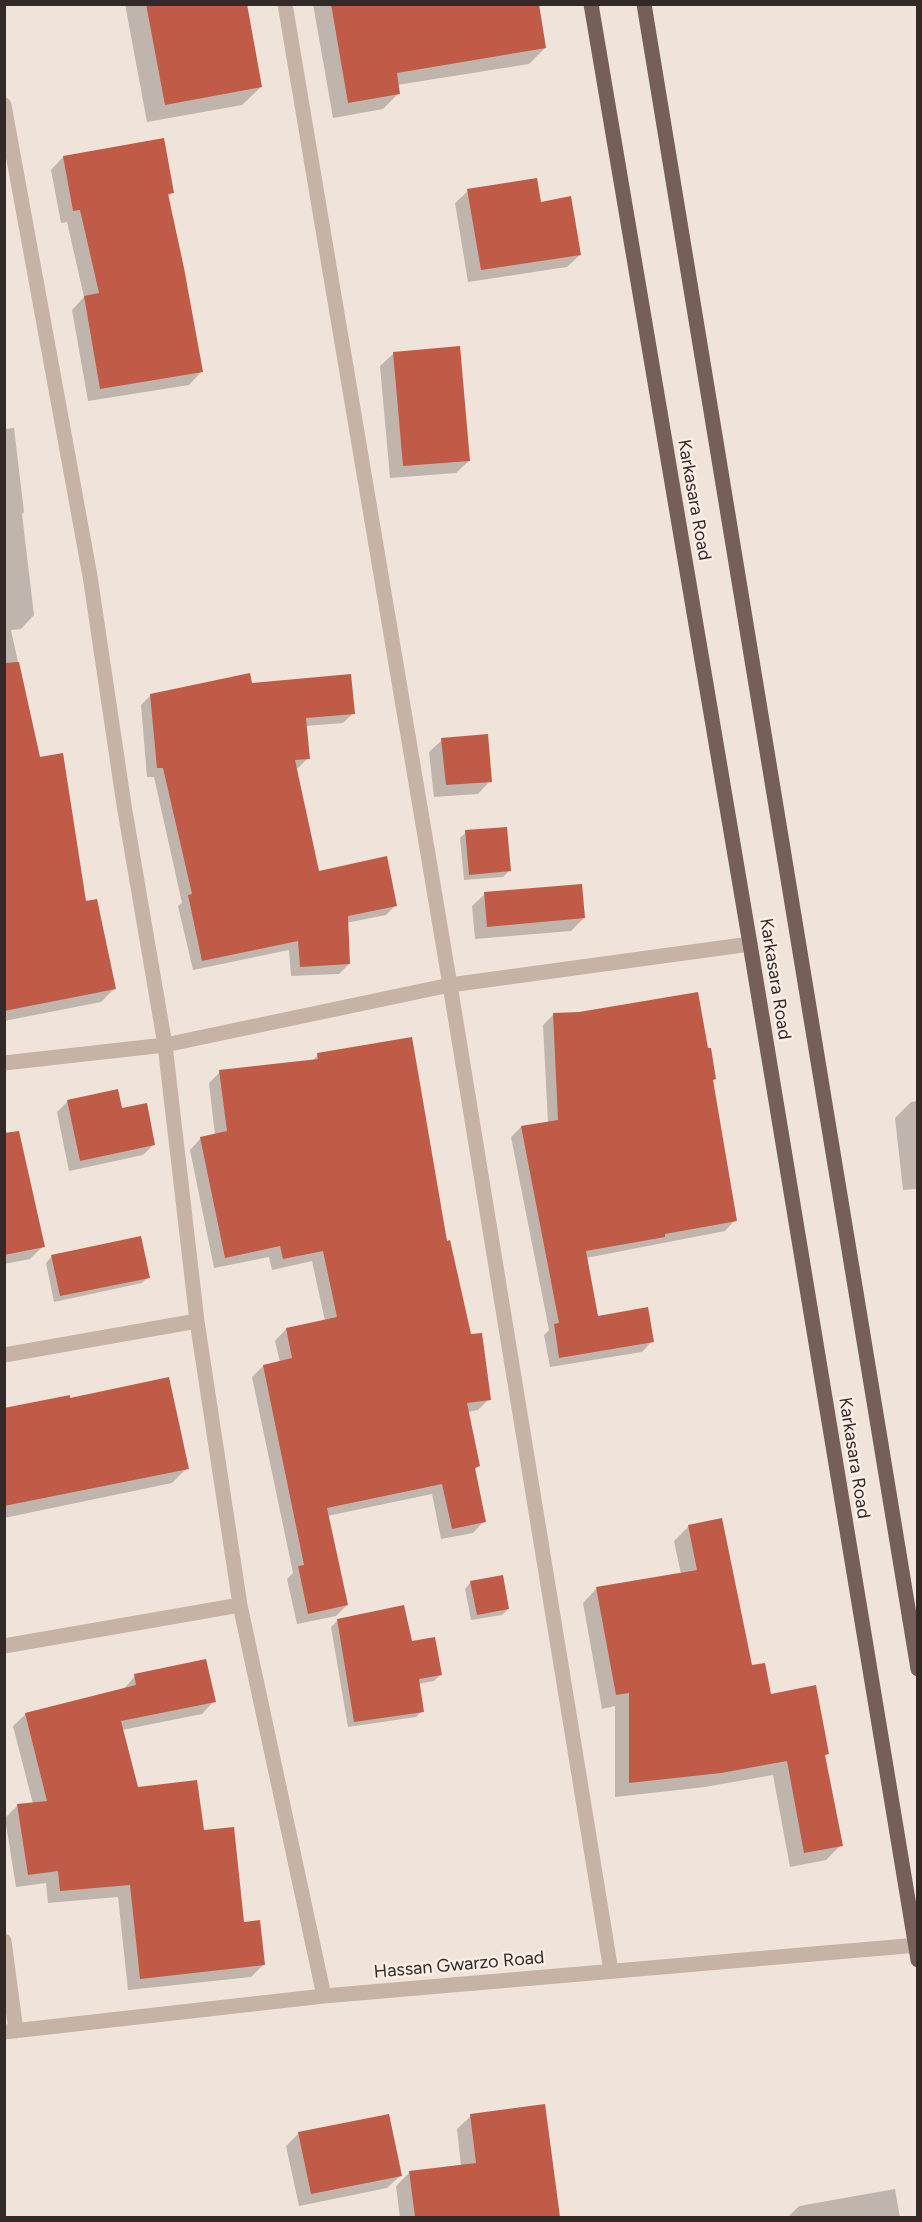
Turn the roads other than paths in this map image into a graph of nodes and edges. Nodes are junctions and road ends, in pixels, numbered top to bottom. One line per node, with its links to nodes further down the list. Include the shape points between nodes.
1 (285, 4): 6 (street)
2 (591, 4): 5 (main road, Karkasara Road)
3 (644, 4): 13 (main road, Karkasara Road)
4 (4, 105): 7 (street, via 90,576)
5 (750, 944): 6 (street); 15 (main road, Karkasara Road)
6 (450, 985): 7 (street); 16 (street)
7 (165, 1045): 8 (street); 9 (street)
8 (4, 1063)
9 (197, 1321): 10 (street); 11 (street)
10 (4, 1355)
11 (240, 1605): 12 (street); 17 (street)
12 (4, 1646)
13 (918, 1669)
14 (4, 1941): 18 (street)
15 (917, 1950): 16 (street, Hassan Gwarzo Road)
16 (611, 1971): 17 (street, Hassan Gwarzo Road)
17 (324, 1996): 18 (street, Hassan Gwarzo Road)
18 (10, 2031)

